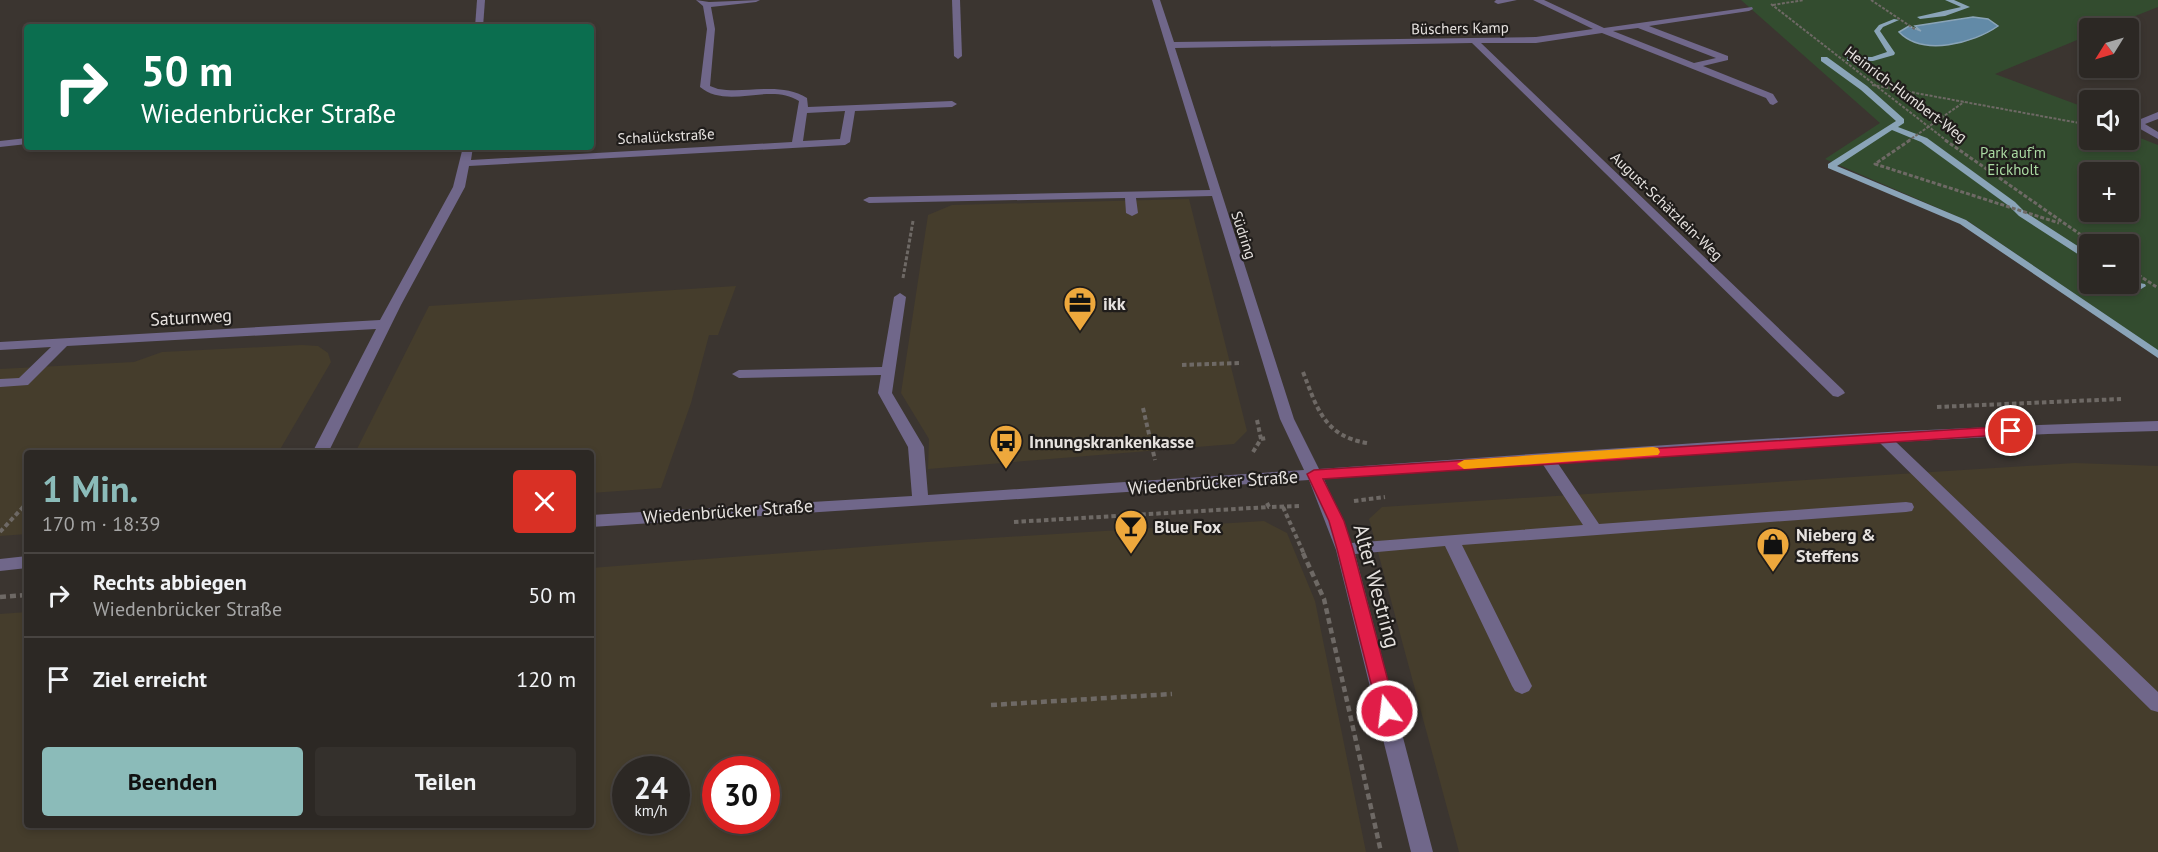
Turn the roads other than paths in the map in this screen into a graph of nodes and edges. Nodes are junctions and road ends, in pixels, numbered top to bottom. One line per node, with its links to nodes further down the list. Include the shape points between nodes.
1 (481, 0): 10 (street)
2 (756, 0): 8 (street)
3 (956, 0): 15 (street)
4 (1156, 0): 14 (street, Südring)
5 (1513, 0): 7 (street)
6 (1538, 0): 12 (street)
7 (1498, 2)
8 (703, 3): 20 (street, via 711,29 705,87 720,93 793,93 804,100)
9 (1749, 9): 11 (street, Büschers Kamp)
10 (479, 24)
11 (1637, 25): 12 (street, Büschers Kamp); 16 (street, via 1725,58)
12 (1604, 31): 13 (street, Büschers Kamp, via 1536,40); 16 (street)
13 (1475, 42): 14 (street, Büschers Kamp); 39 (street, August-Schätzlein-Weg)
14 (1169, 45): 28 (street, Südring)
15 (958, 56)
16 (1694, 66): 17 (street, via 1770,96)
17 (1773, 102)
18 (952, 104): 19 (street)
19 (851, 108): 20 (street); 25 (street, Schalückstraße, via 845,142)
20 (804, 110): 25 (street)
21 (2158, 115): 22 (street, via 2140,126)
22 (2158, 136)
23 (24, 141): 24 (street)
24 (0, 144)
25 (796, 144): 27 (street, Schalückstraße)
26 (468, 150): 27 (street)
27 (466, 163): 33 (street, via 459,187)
28 (1215, 193): 29 (street); 44 (street, Südring, via 1287,419)
29 (1130, 195): 30 (street); 31 (street)
30 (869, 200)
31 (1132, 213)
32 (900, 297): 36 (street)
33 (385, 324): 34 (street, Saturnweg); 42 (street)
34 (64, 342): 35 (street, Saturnweg); 38 (street, via 22,382)
35 (0, 346)
36 (888, 371): 37 (street); 45 (street, via 885,393 916,447)
37 (739, 374)
38 (0, 383)
39 (1838, 393)
40 (2158, 426): 41 (street, Wiedenbrücker Straße)
41 (1883, 438): 43 (street, Wiedenbrücker Straße); 54 (street)
42 (322, 450)
43 (1546, 458): 44 (street, Wiedenbrücker Straße); 48 (street)
44 (1314, 474): 45 (street, Wiedenbrücker Straße); 50 (street, Alter Westring)
45 (920, 499): 47 (street, Wiedenbrücker Straße)
46 (1906, 507): 48 (street)
47 (594, 520)
48 (1595, 530): 49 (street)
49 (1451, 541): 50 (street); 53 (street)
50 (1345, 549): 56 (street, Alter Westring)
51 (24, 562): 52 (street)
52 (0, 565)
53 (1522, 686)
54 (2151, 687): 55 (street)
55 (2158, 704)
56 (1422, 852)

